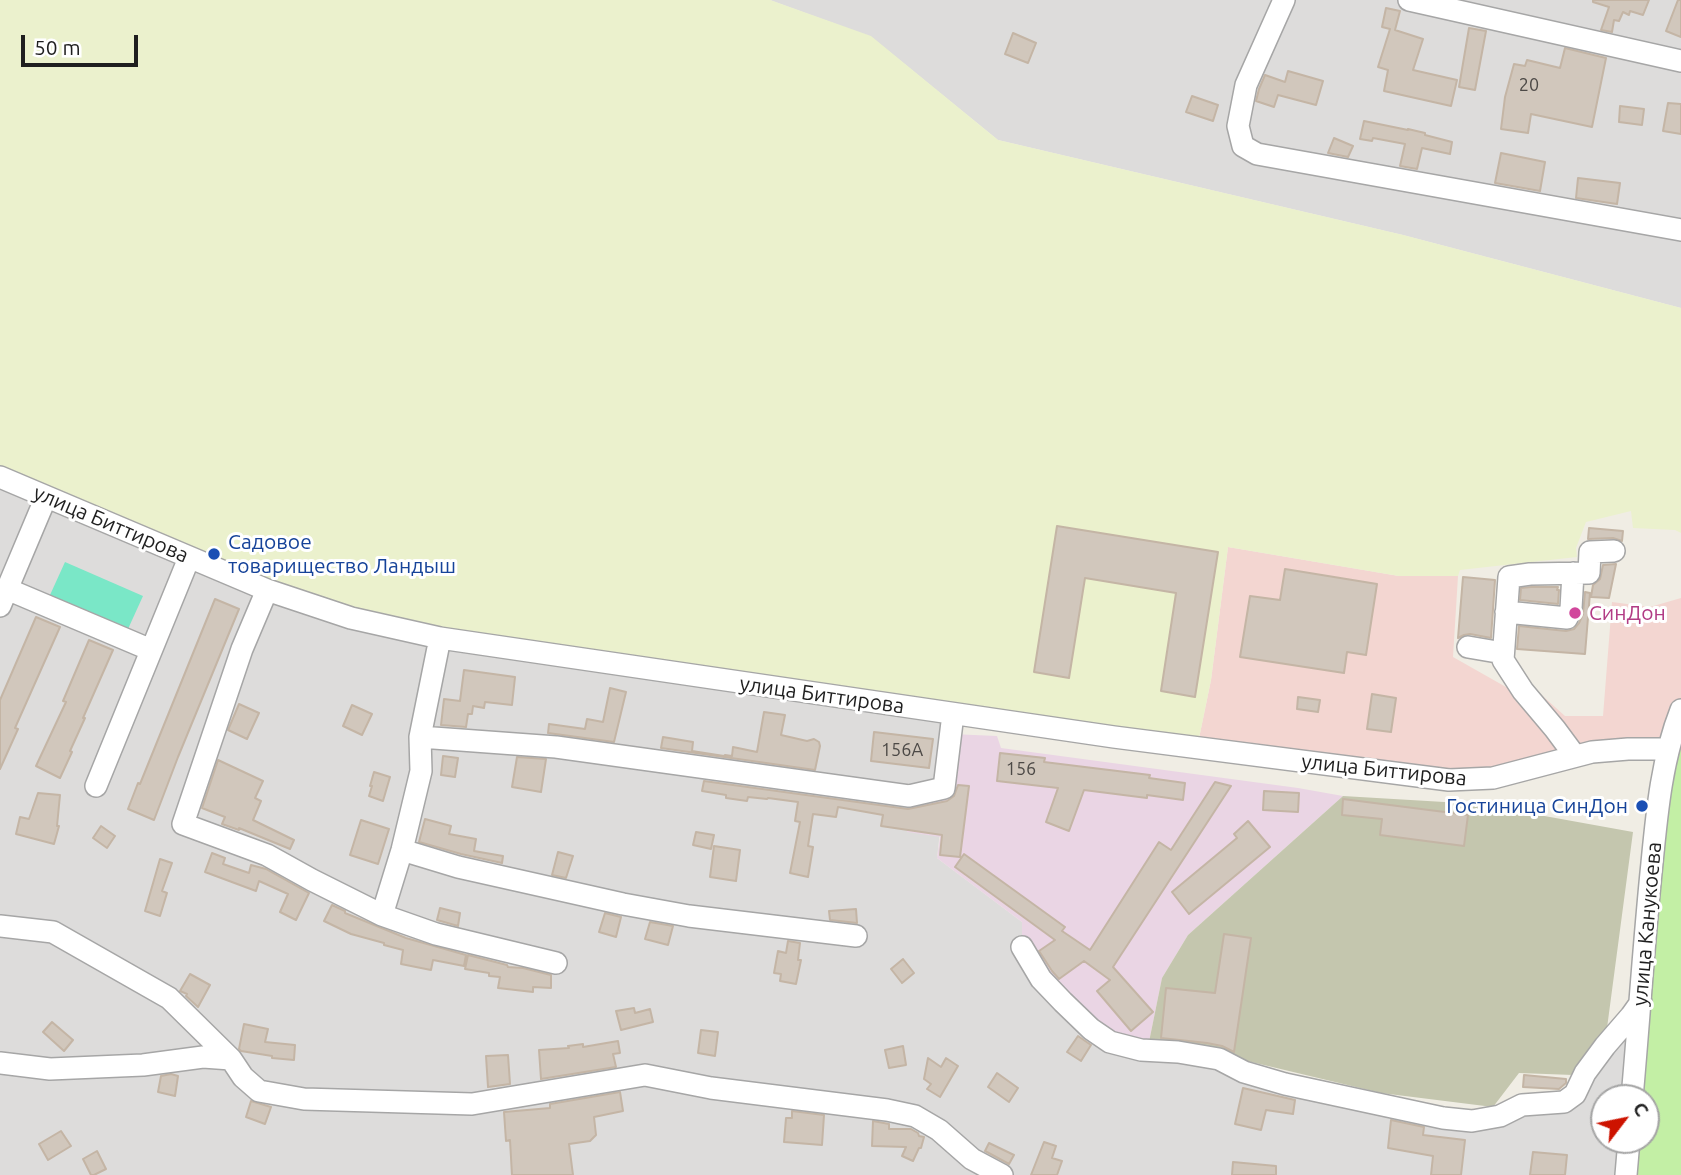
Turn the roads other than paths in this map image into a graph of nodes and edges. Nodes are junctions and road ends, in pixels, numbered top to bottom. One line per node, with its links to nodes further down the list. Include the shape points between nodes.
1 (1284, 0): 4 (street, via 1246,85 1238,126 1243,146 1257,154)
2 (1409, 0): 3 (street)
3 (1681, 61)
4 (1681, 230)
5 (0, 477): 6 (street, улица Биттирова)
6 (46, 497): 8 (street, улица Биттирова); 11 (street)
7 (1614, 551): 9 (street, via 1590,552 1589,573)
8 (189, 558): 10 (street, улица Биттирова); 15 (street)
9 (1573, 573): 12 (street, via 1509,578); 12 (street, via 1567,618)
10 (267, 590): 13 (street, улица Биттирова, via 351,618); 24 (street, via 242,649 183,824 267,855)
11 (4, 597): 15 (street)
12 (1506, 612): 16 (street)
13 (440, 638): 18 (street, улица Биттирова); 19 (street)
14 (1468, 647): 16 (street)
15 (151, 650): 22 (street)
16 (1503, 653): 21 (street, via 1522,691)
17 (1681, 710): 20 (street, улица Канукоева)
18 (953, 714): 19 (street, via 944,788 909,796 556,747); 21 (street, улица Биттирова, via 1449,780 1493,778)
19 (420, 737): 23 (street, via 421,771)
20 (1668, 749): 21 (street, улица Биттирова, via 1611,750); 29 (street, улица Канукоева, via 1656,823)
21 (1575, 757)
22 (96, 786)
23 (402, 850): 24 (street); 26 (street, via 623,904)
24 (382, 915): 28 (street, via 436,934)
25 (0, 926): 30 (street, via 53,932 157,991)
26 (856, 936)
27 (1022, 947): 29 (street, via 1041,979 1110,1042 1219,1059 1285,1084 1472,1121 1500,1116 1522,1105 1564,1102 1575,1094 1585,1073)
28 (556, 963)
29 (1641, 1002): 32 (street, улица Канукоева)
30 (231, 1059): 31 (street, via 203,1056 143,1065 50,1069); 34 (street, via 259,1091 304,1099 472,1104 645,1075 710,1088 887,1110 915,1116 972,1159)
31 (0, 1063)
32 (1633, 1084)
33 (1628, 1154): 35 (street)
34 (1002, 1175)
35 (1626, 1175)

